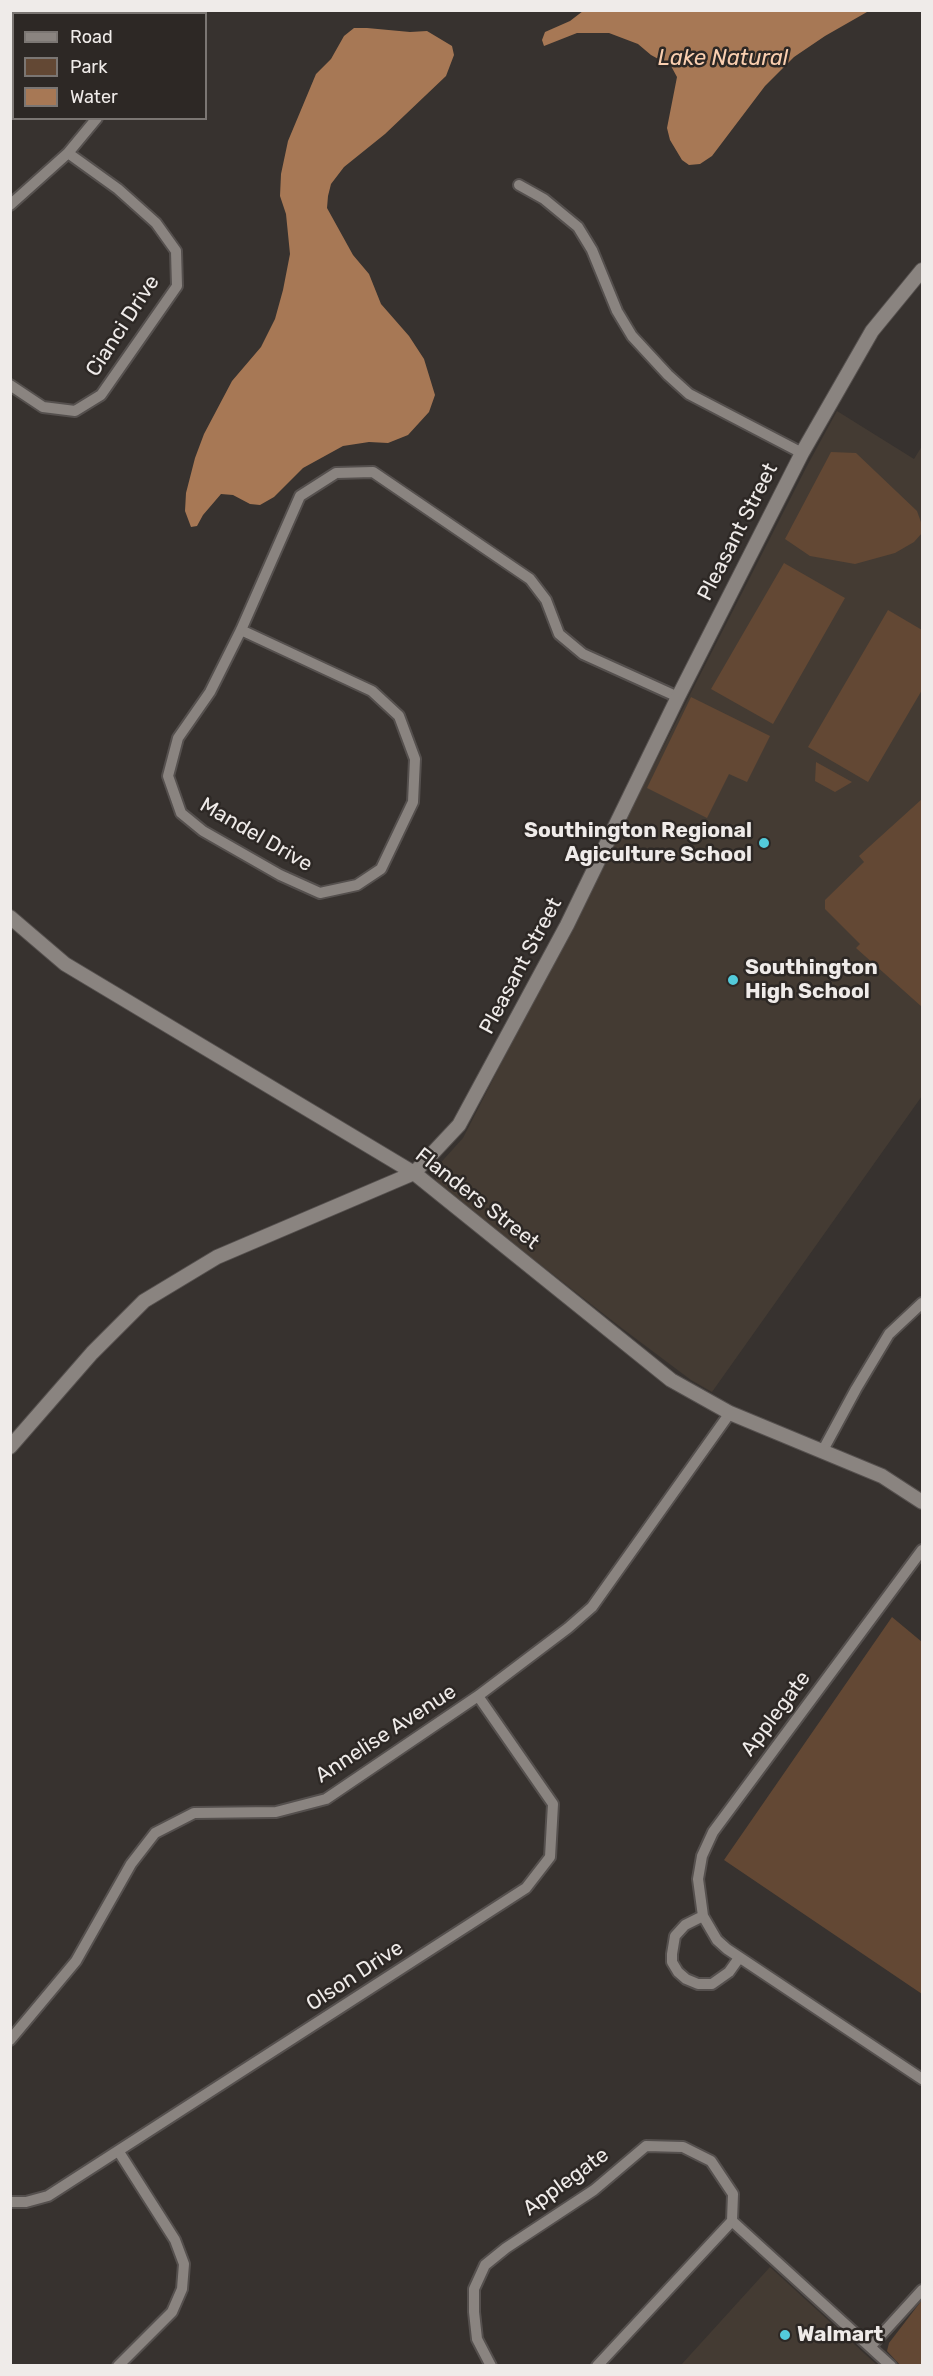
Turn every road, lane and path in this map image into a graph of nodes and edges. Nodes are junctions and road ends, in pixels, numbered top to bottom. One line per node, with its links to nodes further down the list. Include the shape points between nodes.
1 (95, 120): 2 (street)
2 (68, 153): 4 (street); 6 (street, Cianci Drive, via 156,223 176,251 177,286 102,395 75,411 43,406)
3 (519, 185): 7 (street, via 544,199 578,227 632,336 668,375 689,394)
4 (10, 205)
5 (922, 270): 7 (street, Pleasant Street, via 872,331)
6 (10, 385)
7 (802, 453): 9 (street, Pleasant Street)
8 (241, 630): 8 (street, Mandel Drive, via 210,692 178,738 168,776 182,813 202,831 320,893 357,885 381,869 413,801 415,759 399,716 372,691); 9 (street, Mandel Drive, via 300,496 336,472 374,472 530,579 546,600 559,634 583,654)
9 (678, 697): 11 (street, Pleasant Street, via 567,925 459,1125)
10 (10, 917): 11 (street, Flanders Street, via 65,964)
11 (414, 1173): 13 (street, Flanders Street, via 671,1380); 14 (street, Pleasant Street, via 217,1257 144,1300)
12 (922, 1303): 15 (street, via 889,1334)
13 (730, 1413): 15 (street, Flanders Street); 18 (street, Annelise Avenue, via 592,1607)
14 (10, 1447)
15 (823, 1450): 16 (street, Flanders Street, via 882,1476)
16 (922, 1502)
17 (922, 1550): 19 (street, Applegate, via 713,1832 702,1856 698,1879)
18 (478, 1696): 21 (street, Annelise Avenue, via 326,1799 276,1812 194,1813 155,1833 131,1864 76,1961); 23 (street, Olson Drive, via 553,1804 550,1857 526,1888)
19 (703, 1916): 20 (street, Applegate, via 717,1940); 20 (street, via 685,1925 675,1936 672,1962 678,1971 698,1984 712,1984 729,1972)
20 (739, 1958): 22 (street, Applegate)
21 (10, 2040)
22 (922, 2079)
23 (119, 2152): 24 (street, Olson Drive, via 48,2196); 28 (street, via 175,2240 184,2264 182,2289 171,2312)
24 (10, 2202)
25 (732, 2221): 27 (street); 29 (street, Applegate, via 733,2194 711,2161 683,2147 646,2146 594,2190 485,2265 474,2289 474,2312 477,2339); 30 (street)
26 (922, 2290): 27 (street)
27 (871, 2346): 31 (street)
28 (118, 2366)
29 (491, 2366)
30 (597, 2366)
31 (891, 2366)

